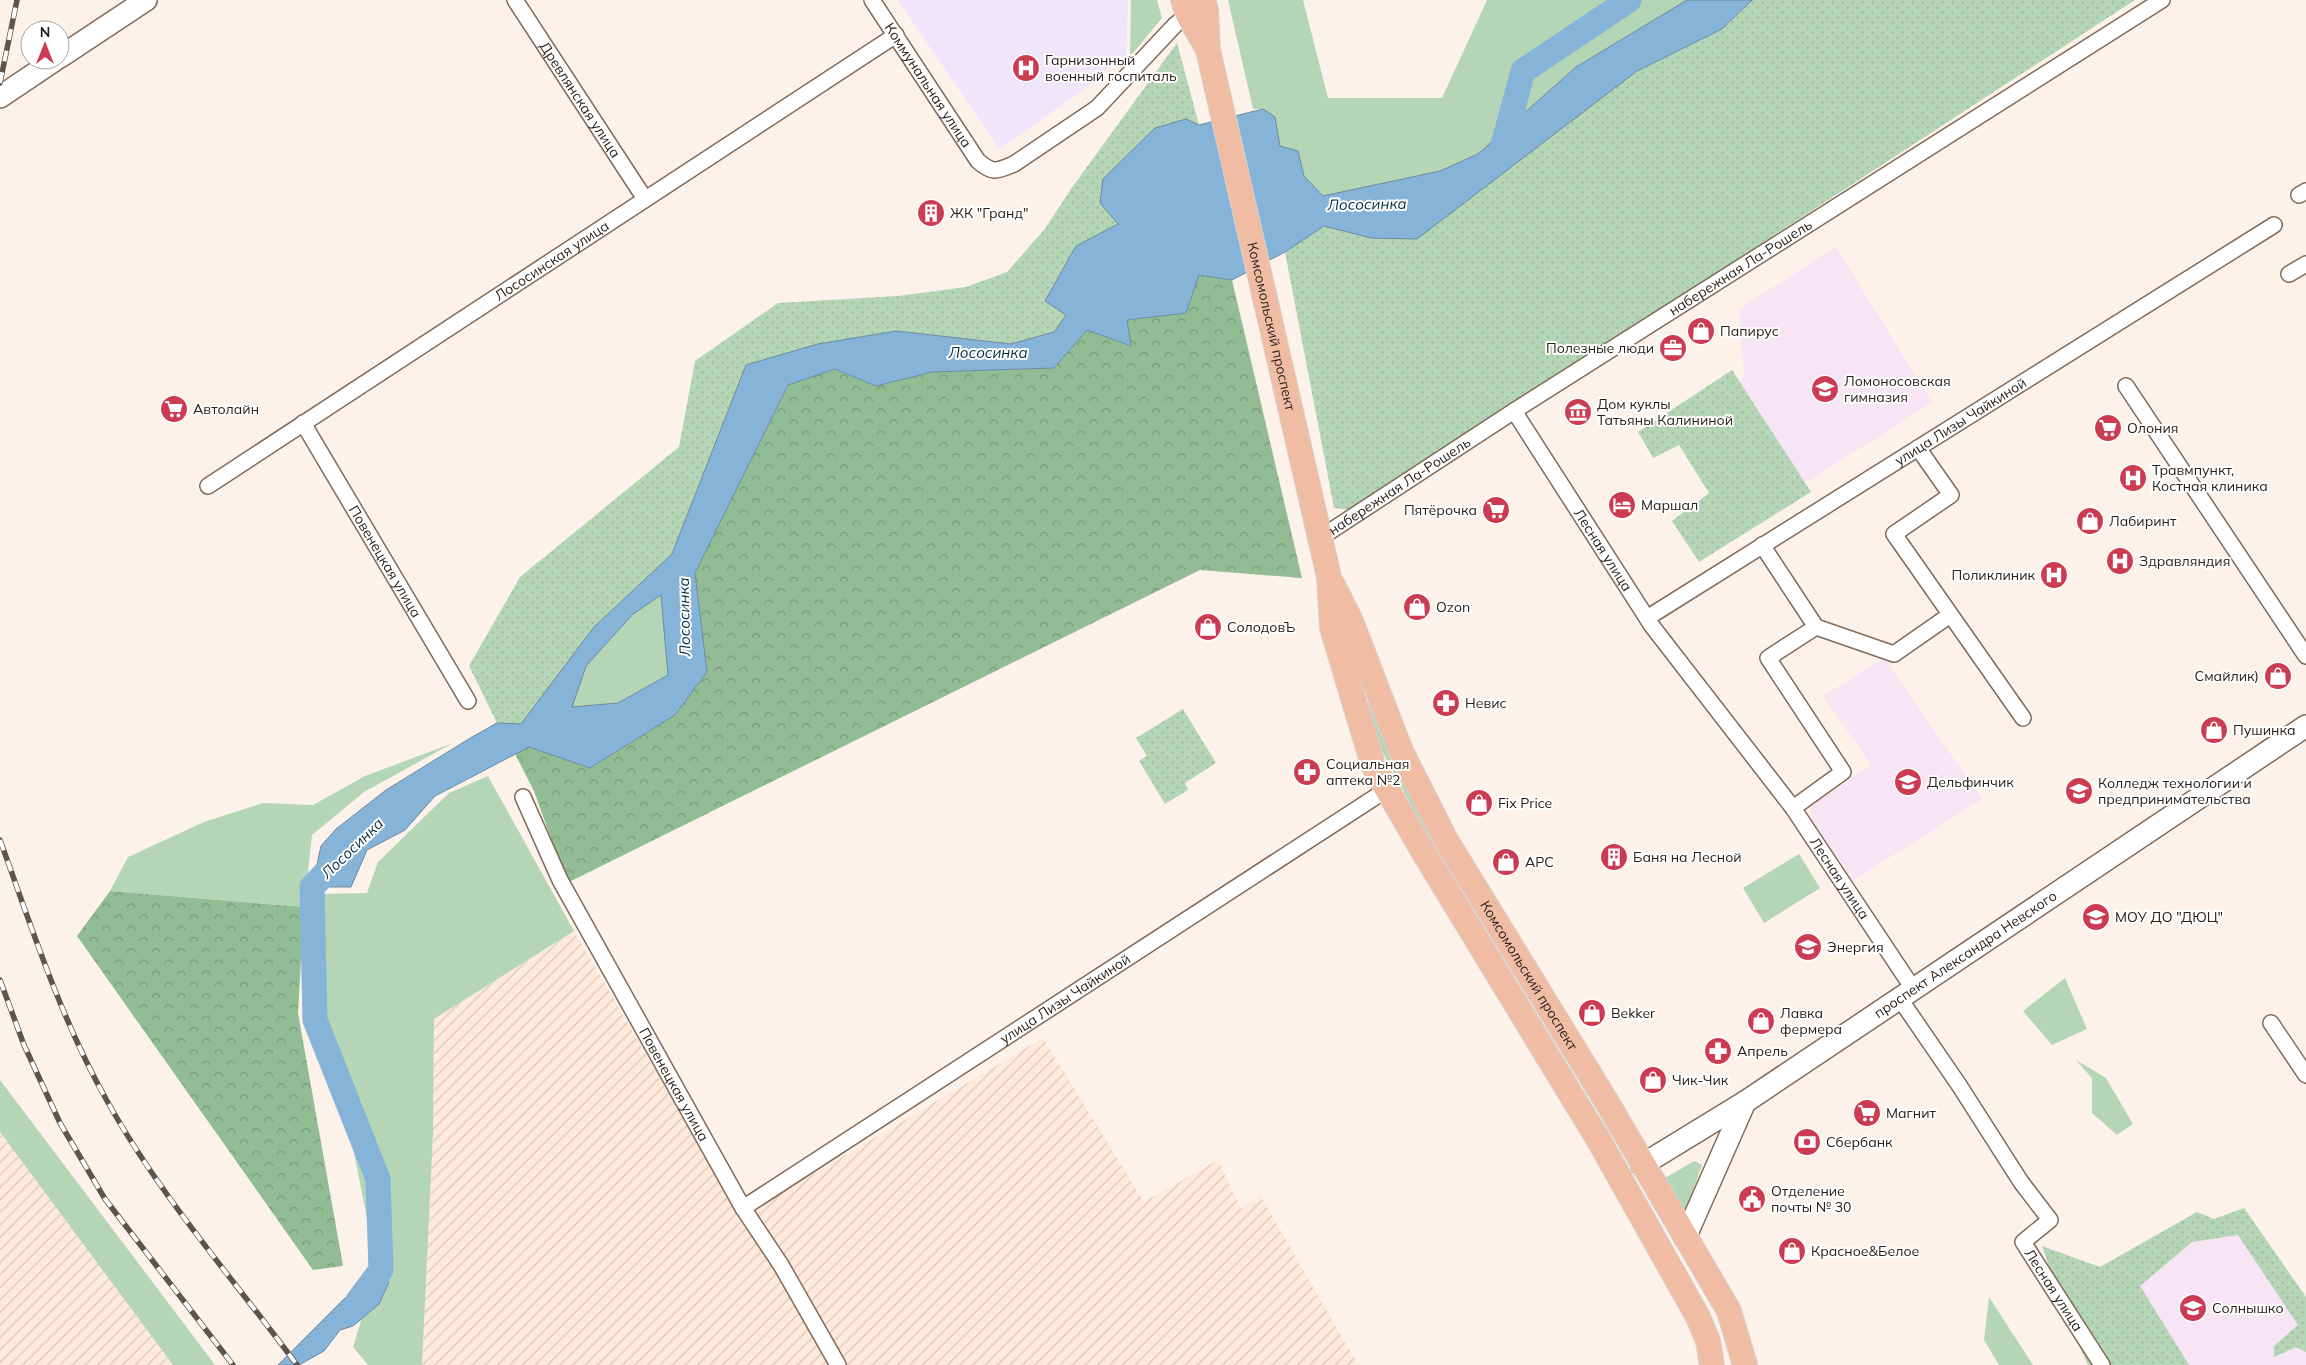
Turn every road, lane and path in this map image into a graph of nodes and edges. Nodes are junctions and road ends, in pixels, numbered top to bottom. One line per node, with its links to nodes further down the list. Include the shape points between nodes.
1 (146, 0): 7 (main road)
2 (515, 0): 10 (street, Древлянская улица)
3 (872, 0): 6 (street, Коммунальная улица)
4 (2162, 0): 15 (street, набережная Ла-Рошель)
5 (1200, 5): 6 (street, Коммунальная улица, via 1097,108 1014,164 999,170 988,170 978,161); 19 (main road, Комсомольский проспект)
6 (896, 35): 10 (street, Лососинская улица)
7 (70, 50)
8 (40, 70): 9 (main road)
9 (0, 96)
10 (645, 199): 16 (street, Лососинская улица)
11 (2274, 225): 17 (street, улица Лизы Чайкиной)
12 (2306, 264): 13 (street)
13 (2289, 274)
14 (2126, 386): 25 (street)
15 (1514, 411): 19 (street, набережная Ла-Рошель); 23 (street, Лесная улица)
16 (302, 424): 18 (street, Лососинская улица); 28 (street, Повенецкая улица)
17 (1918, 448): 20 (street, улица Лизы Чайкиной); 22 (street, via 1951,494 1894,534)
18 (208, 486)
19 (1320, 538): 21 (main road, Комсомольский проспект)
20 (1762, 546): 23 (street, улица Лизы Чайкиной); 24 (street)
21 (1329, 576): 26 (main road, Комсомольский проспект); 27 (main road, Комсомольский проспект, via 1332,628)
22 (1950, 615): 24 (street, via 1894,654); 29 (street)
23 (1647, 618): 33 (street, Лесная улица)
24 (1816, 628): 33 (street, via 1768,658 1843,772)
25 (2306, 656)
26 (1377, 688): 27 (street); 38 (main road, Комсомольский проспект, via 1401,751 1446,840)
27 (1352, 699): 31 (main road, Комсомольский проспект, via 1373,765)
28 (468, 701)
29 (2022, 718)
30 (2306, 726): 34 (main road, проспект Александра Невского)
31 (1386, 790): 39 (main road, Комсомольский проспект); 40 (street, улица Лизы Чайкиной)
32 (523, 797): 40 (street, Повенецкая улица, via 552,864)
33 (1792, 808): 34 (street, Лесная улица)
34 (1907, 994): 37 (main road, проспект Александра Невского); 45 (street, Лесная улица, via 1959,1085 2021,1182 2050,1220 2024,1242)
35 (2271, 1023): 36 (street)
36 (2306, 1075)
37 (1745, 1102): 38 (main road, проспект Александра Невского); 41 (main road)
38 (1642, 1165): 39 (main road, проспект Александра Невского); 41 (main road, Комсомольский проспект)
39 (1621, 1177): 43 (main road, Комсомольский проспект, via 1698,1317 1708,1341)
40 (743, 1208): 42 (street, Повенецкая улица)
41 (1685, 1238): 44 (main road, Комсомольский проспект, via 1729,1311)
42 (838, 1365)
43 (1712, 1365)
44 (1745, 1365)
45 (2102, 1365)

